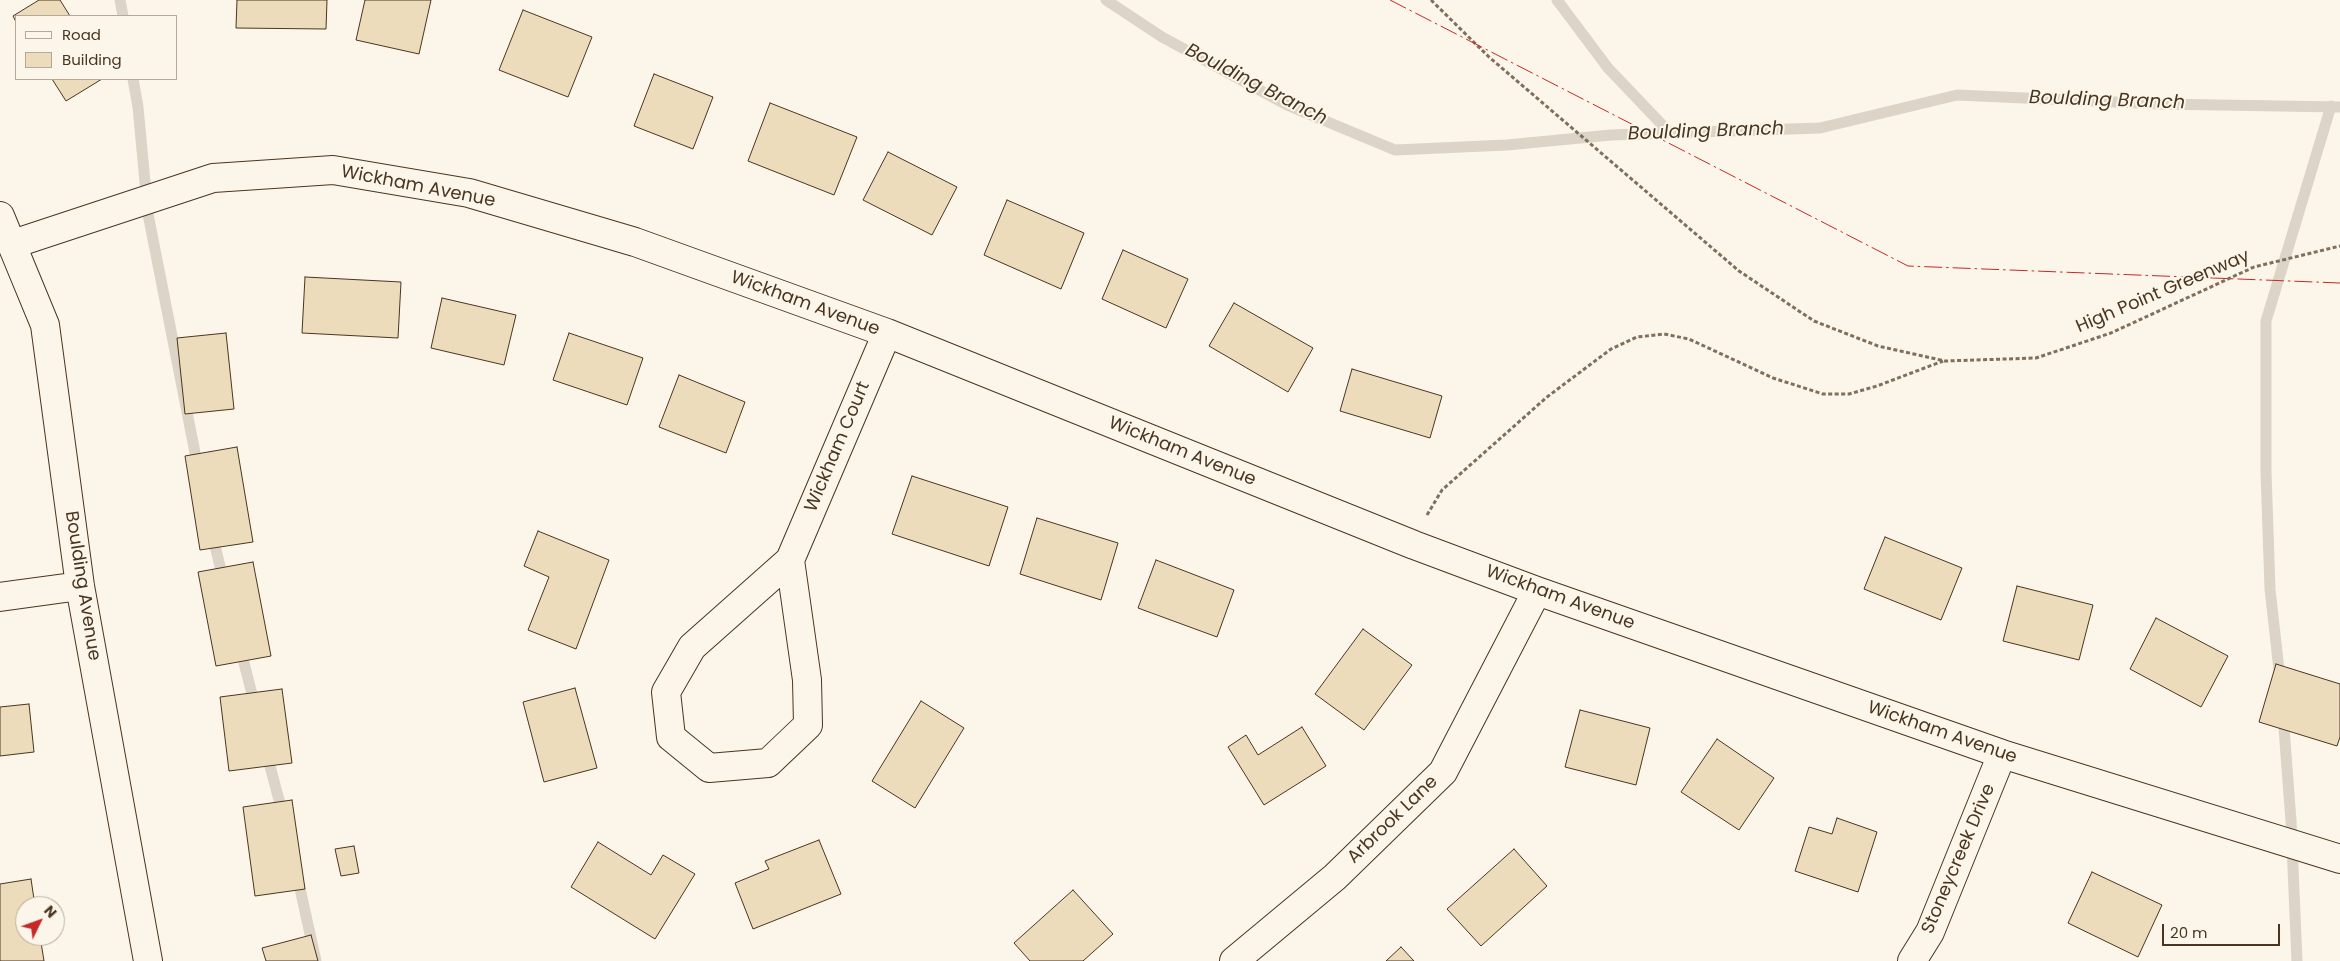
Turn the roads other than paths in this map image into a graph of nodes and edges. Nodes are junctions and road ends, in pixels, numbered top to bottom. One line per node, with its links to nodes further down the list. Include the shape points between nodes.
1 (0, 216): 2 (street, Boulding Avenue)
2 (13, 244): 3 (street, Wickham Avenue, via 213,178 333,170 469,193 497,201 635,242); 5 (street, Boulding Avenue, via 45,325)
3 (887, 333): 4 (street, Wickham Court); 6 (street, Wickham Avenue, via 1414,545)
4 (790, 560): 4 (street, Wickham Court, via 692,647 666,692 671,736 708,768 768,763 808,725 807,680)
5 (80, 586): 7 (street); 10 (street, Boulding Avenue)
6 (1538, 591): 8 (street, Wickham Avenue); 11 (street, Arbrook Lane, via 1443,772 1335,877)
7 (0, 597)
8 (2002, 754): 9 (street, Wickham Avenue); 12 (street, Stoneycreek Drive, via 1930,932)
9 (2340, 859)
10 (148, 961)
11 (1234, 961)
12 (1912, 961)

